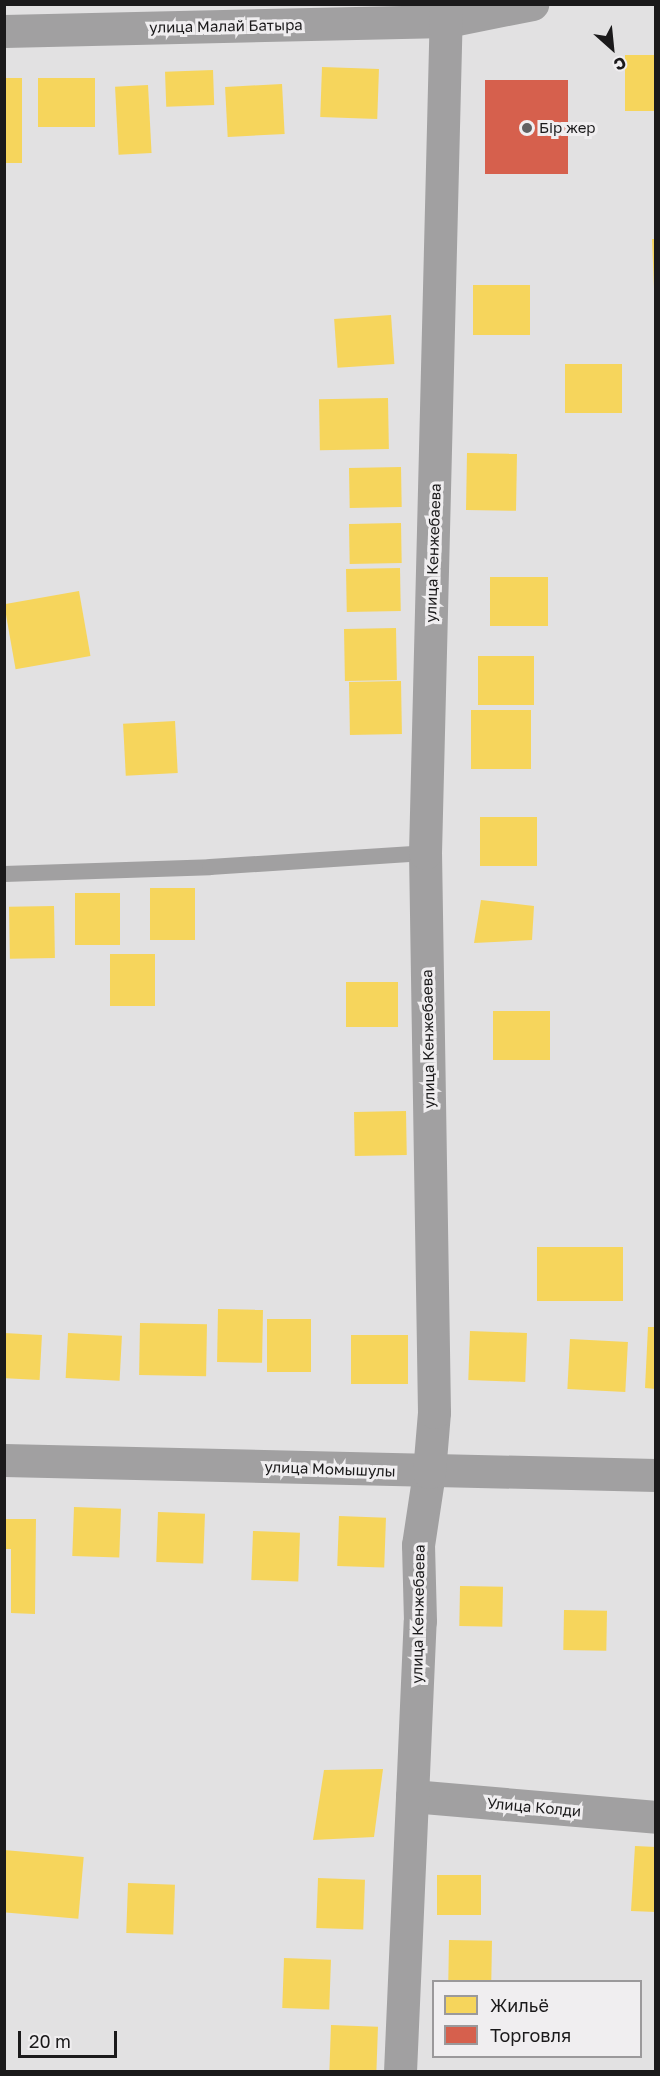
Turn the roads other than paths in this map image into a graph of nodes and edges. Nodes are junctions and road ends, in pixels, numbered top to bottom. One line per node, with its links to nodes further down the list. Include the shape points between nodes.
1 (532, 4): 2 (street)
2 (447, 13): 3 (street, улица Малай Батыра); 4 (street, улица Кенжебаева)
3 (4, 31)
4 (425, 853): 5 (lane, via 210,867); 7 (street, улица Кенжебаева, via 434,1412)
5 (4, 874)
6 (4, 1460): 7 (street, улица Момышулы)
7 (429, 1472): 8 (street, улица Момышулы); 9 (street, улица Кенжебаева, via 418,1545 420,1621)
8 (656, 1474)
9 (412, 1796): 10 (street, Улица Колди); 11 (street, улица Кенжебаева)
10 (656, 1817)
11 (400, 2072)

